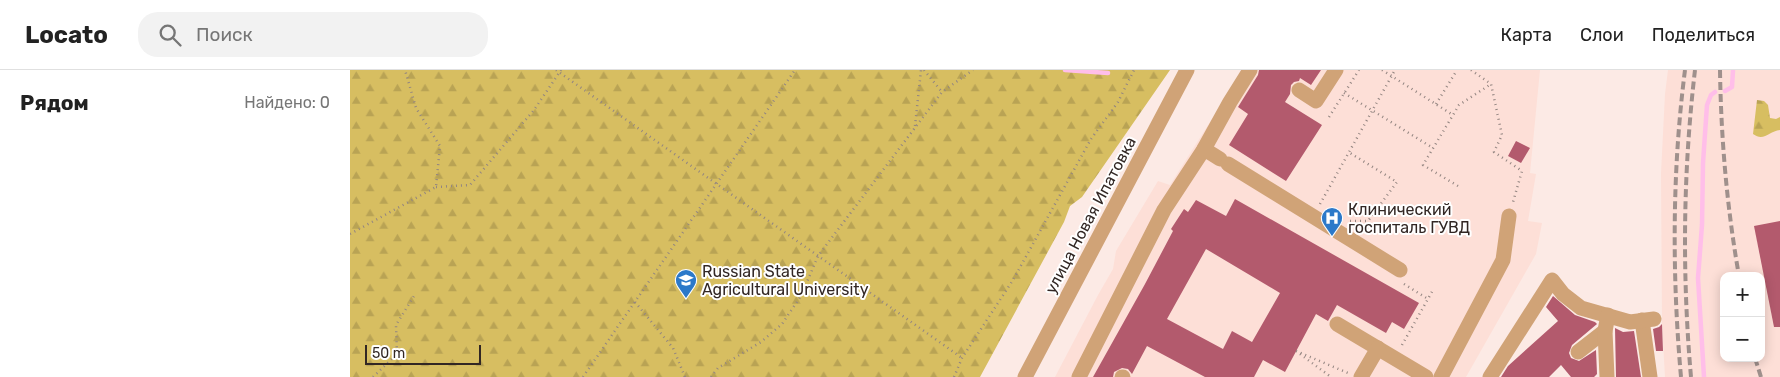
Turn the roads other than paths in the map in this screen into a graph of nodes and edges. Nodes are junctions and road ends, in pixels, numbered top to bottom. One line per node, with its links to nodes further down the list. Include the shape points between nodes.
1 (1187, 70): 15 (street, улица Новая Ипатовка)
2 (1250, 70): 5 (street)
3 (1336, 70): 4 (street, via 1316,101)
4 (1299, 90)
5 (1204, 149): 7 (street); 16 (street, via 1164,210)
6 (1509, 216): 18 (street, via 1503,260)
7 (1400, 270)
8 (1608, 316): 10 (street); 19 (street, via 1581,308 1562,294 1552,280); 21 (street, via 1630,322 1648,320)
9 (1337, 324): 11 (street)
10 (1604, 331): 12 (street); 20 (street)
11 (1378, 348): 13 (street); 14 (street)
12 (1578, 352)
13 (1399, 366): 17 (street)
14 (1356, 376)
15 (1025, 377)
16 (1079, 377)
17 (1426, 377)
18 (1440, 377)
19 (1490, 377)
20 (1607, 377)
21 (1650, 377)

